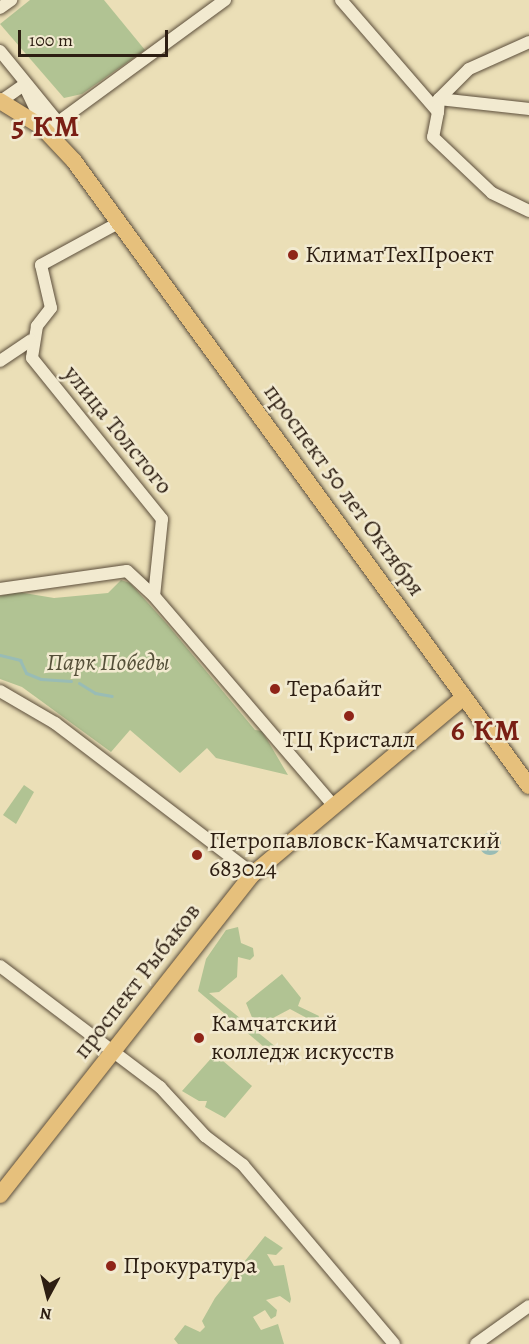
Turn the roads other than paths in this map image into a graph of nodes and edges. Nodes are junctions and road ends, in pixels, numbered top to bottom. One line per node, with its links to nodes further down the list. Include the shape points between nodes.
1 (11, 0): 4 (street)
2 (225, 0): 11 (street)
3 (341, 0): 9 (street)
4 (0, 8)
5 (529, 42): 9 (street, via 469,69)
6 (0, 51): 7 (street)
7 (24, 85): 8 (street); 11 (street)
8 (1, 101): 11 (main road, проспект 50 лет Октября)
9 (438, 105): 10 (street); 12 (street, via 433,137 492,193)
10 (529, 109)
11 (52, 127): 13 (main road, проспект 50 лет Октября)
12 (529, 211)
13 (120, 222): 14 (street, via 41,265 51,308); 19 (main road, проспект 50 лет Октября)
14 (31, 340): 15 (street); 17 (street, улица Толстого, via 32,358 162,519)
15 (0, 362)
16 (0, 589): 17 (street, via 127,571)
17 (154, 596): 21 (street)
18 (0, 691): 22 (street, via 55,723)
19 (464, 697): 20 (main road, проспект 50 лет Октября); 21 (main road, проспект Рыбаков)
20 (528, 781)
21 (333, 806): 22 (main road, проспект Рыбаков)
22 (253, 874): 24 (main road, проспект Рыбаков)
23 (0, 966): 24 (street)
24 (113, 1051): 25 (main road, проспект Рыбаков); 27 (street, via 160,1087 205,1136 250,1172)
25 (0, 1195)
26 (529, 1306): 28 (street)
27 (394, 1344)
28 (476, 1344)

